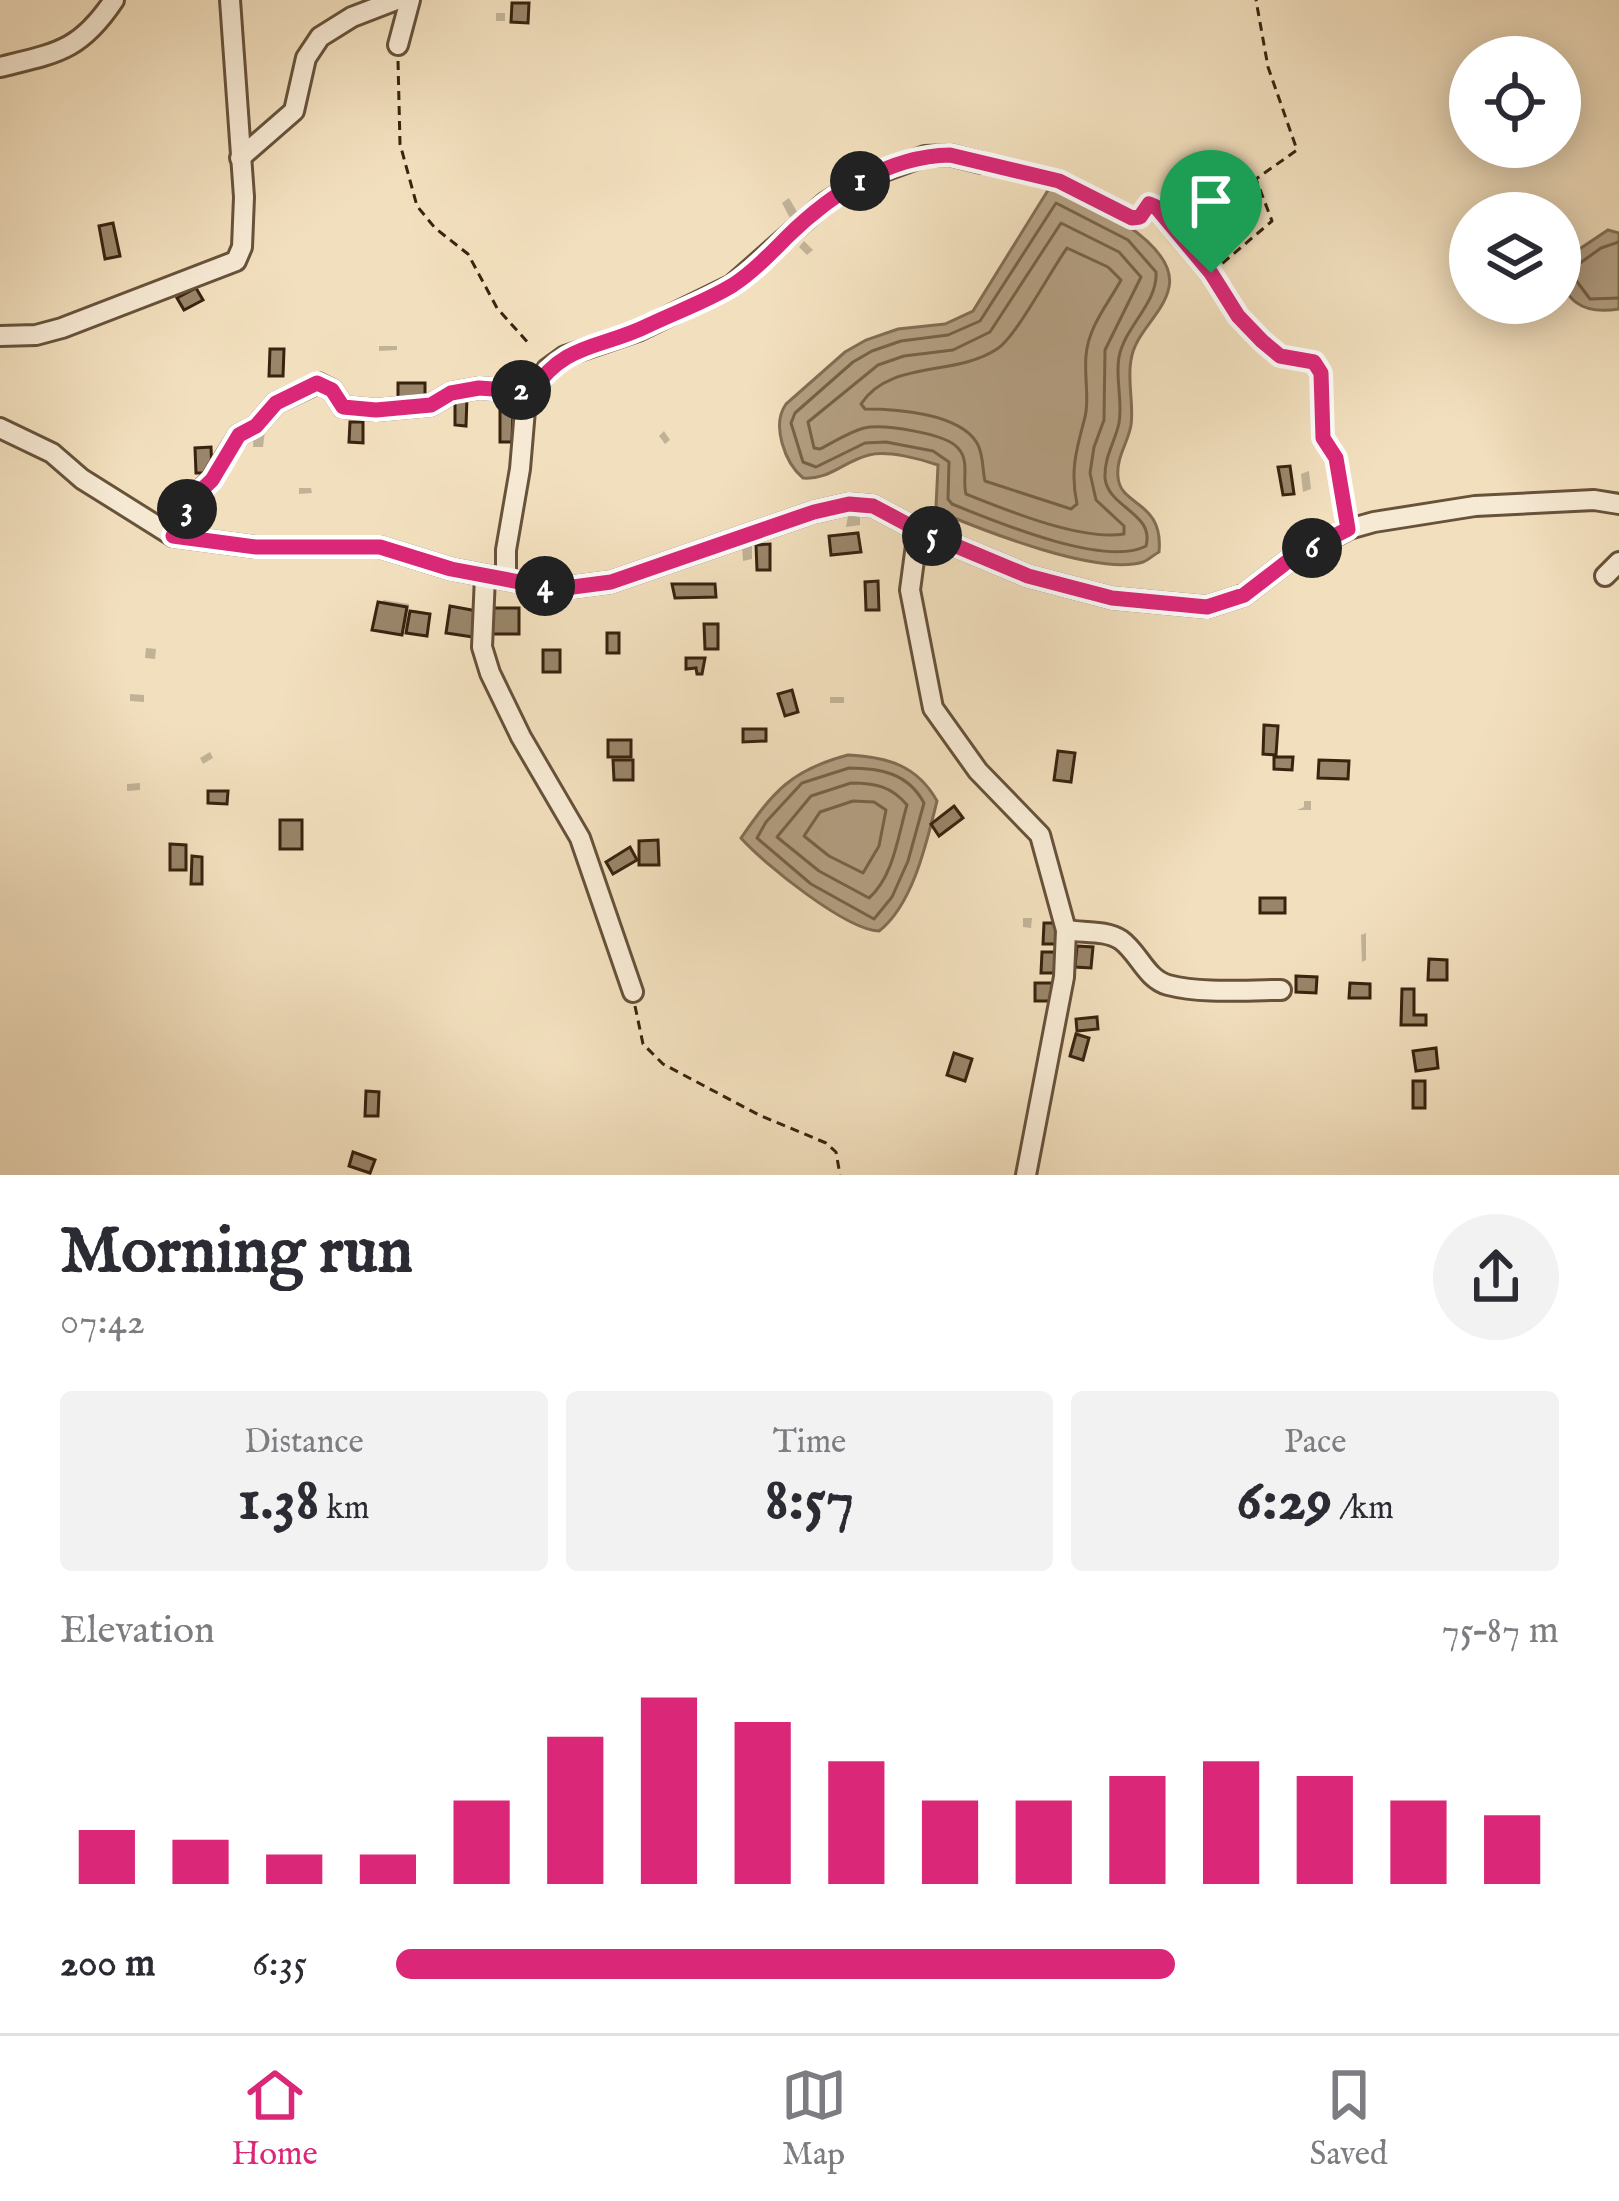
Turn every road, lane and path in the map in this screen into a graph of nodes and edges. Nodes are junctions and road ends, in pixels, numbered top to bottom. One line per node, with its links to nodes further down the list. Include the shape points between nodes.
1 (114, 0): 7 (street, via 72,48)
2 (230, 0): 8 (street)
3 (396, 0): 8 (street, via 320,37 306,58 294,111)
4 (410, 0): 6 (street)
5 (1256, 0): 10 (path, via 1268,67 1297,150 1256,179 1272,221)
6 (398, 45): 12 (path, via 399,132 417,206 468,254 497,308)
7 (0, 67)
8 (240, 158): 11 (street, via 236,261 62,328)
9 (982, 163): 10 (path, via 1059,181 1132,218 1152,203); 13 (street, via 925,156 860,180 732,285 565,356)
10 (1211, 273): 16 (path, via 1262,341 1280,356 1314,362 1321,373 1323,438 1336,458)
11 (0, 336)
12 (530, 345)
13 (532, 392): 18 (street, via 479,388 431,405 376,410 343,407 317,383 276,403 239,435); 20 (street)
14 (0, 428): 18 (street, via 52,453)
15 (1619, 504): 16 (street, via 1475,506)
16 (1348, 529): 17 (street, via 1244,595 1207,607 1072,588)
17 (918, 530): 20 (street, via 873,506 849,504 611,582 573,587); 21 (street, via 910,590 933,709 1040,835)
18 (173, 536): 19 (street, via 256,547 380,547)
19 (485, 576): 20 (street); 23 (street, via 482,646 490,673 580,838)
20 (506, 578)
21 (1066, 930): 22 (street, via 1122,941 1164,984); 25 (street)
22 (1281, 990)
23 (633, 992): 24 (path, via 643,1044 663,1064 826,1143)
24 (840, 1175)
25 (1025, 1175)

